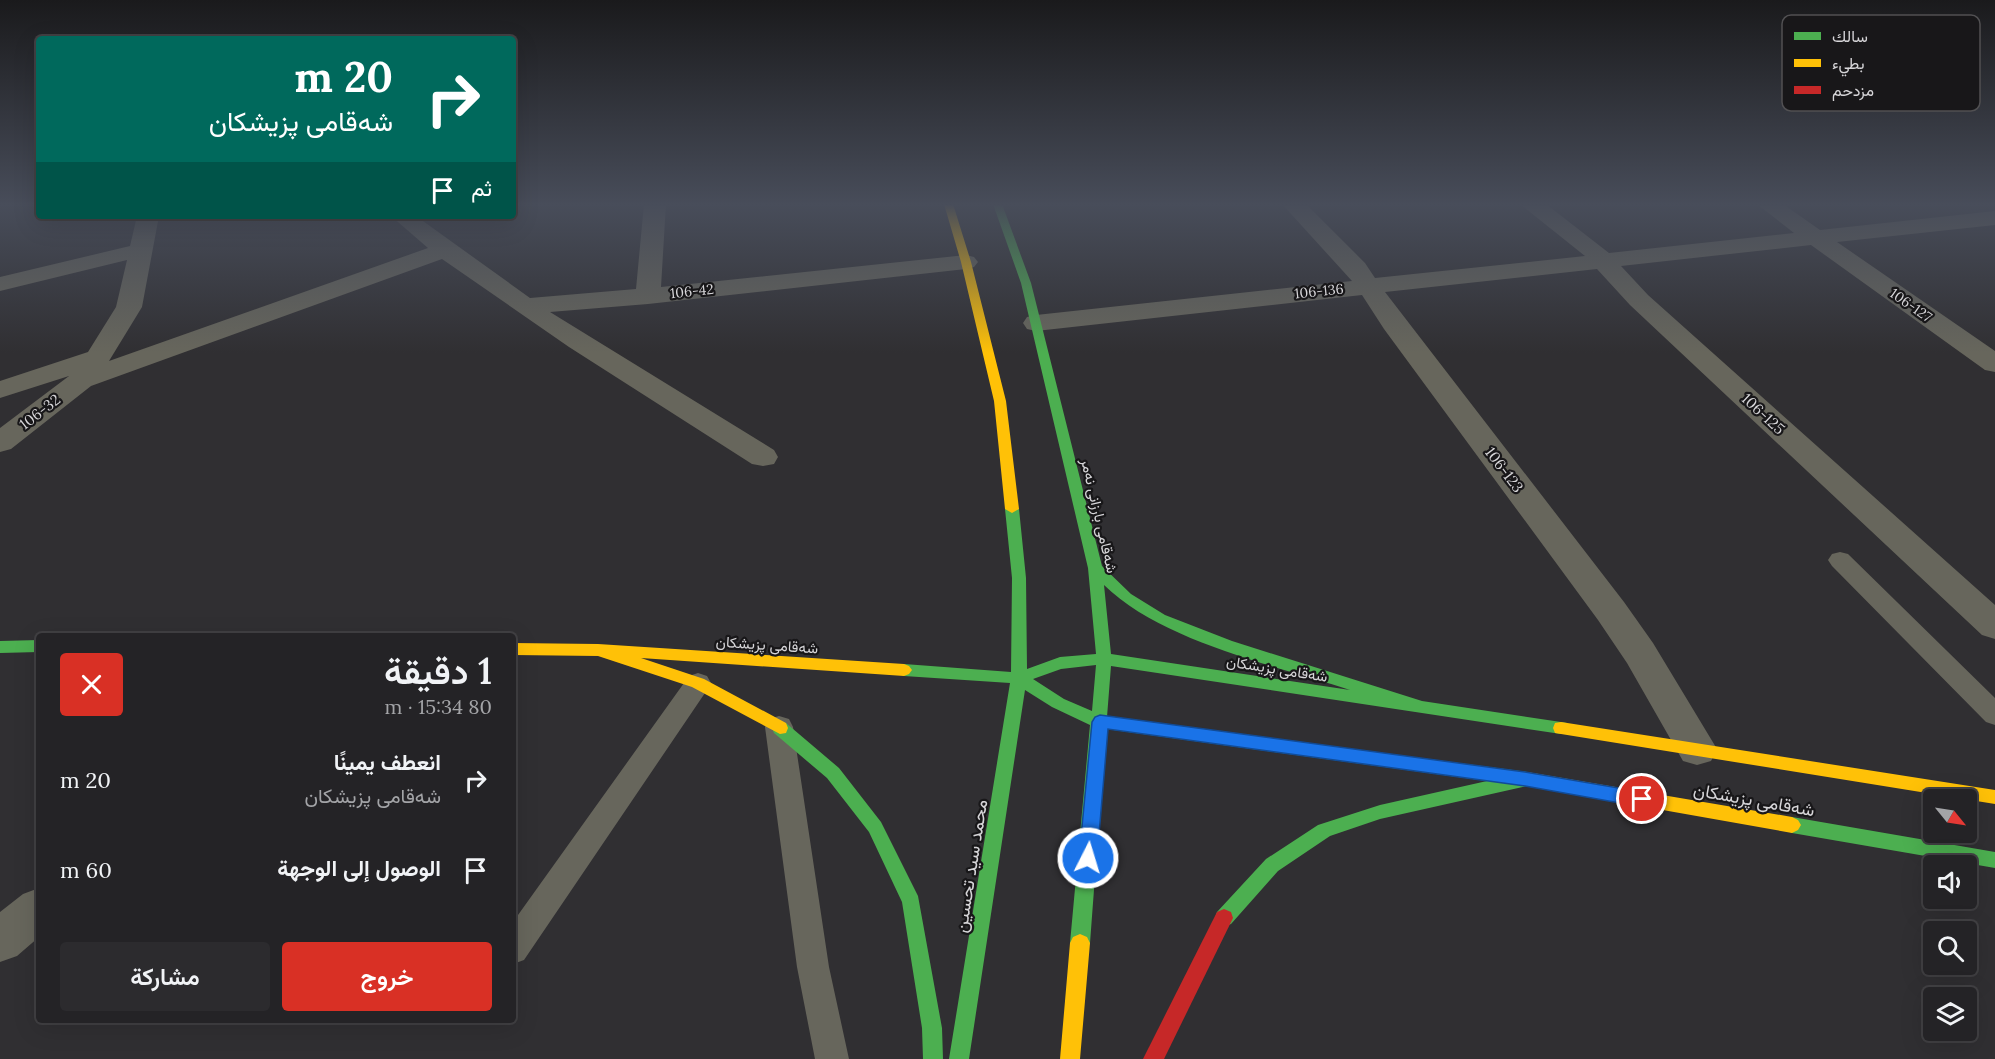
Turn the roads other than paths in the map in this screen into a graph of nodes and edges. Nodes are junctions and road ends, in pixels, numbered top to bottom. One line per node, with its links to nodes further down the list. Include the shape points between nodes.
1 (127, 253): 14 (street)
2 (140, 253): 20 (street, via 129,308)
3 (434, 253): 20 (street)
4 (449, 253): 17 (street)
5 (651, 253): 16 (street)
6 (963, 253): 13 (main road)
7 (1015, 253): 18 (main road, شەقامی بارزانی نەمر)
8 (1342, 253): 15 (street, 106-123)
9 (1596, 253): 12 (street, 106-125)
10 (1672, 253): 12 (street, 106-136)
11 (1838, 253): 19 (street, 106-127)
12 (1606, 261): 15 (street, 106-136); 26 (street, 106-125, via 1639,300)
13 (966, 262): 16 (street, 106-42); 32 (main road, via 1000,401 1019,578)
14 (0, 284)
15 (1368, 286): 18 (street, 106-136); 38 (street, 106-123, via 1641,653)
16 (648, 296): 17 (street, 106-42)
17 (525, 306): 23 (street)
18 (1036, 322): 25 (main road, شەقامی بارزانی نەمر)
19 (1995, 364)
20 (89, 369): 21 (street); 22 (street, 106-32)
21 (0, 390)
22 (0, 443)
23 (763, 457)
24 (1840, 560): 35 (lane)
25 (1095, 568): 31 (main road, شەقامی بارزانی نەمر); 34 (main road, via 1126,598 1160,619 1227,645)
26 (1995, 626)
27 (0, 646): 28 (main road)
28 (36, 646)
29 (516, 649): 30 (main road, شەقامی پزیشکان)
30 (598, 650): 32 (main road, شەقامی پزیشکان); 33 (main road)
31 (1104, 659): 32 (main road, شەقامی پزیشکان, via 1066,660); 34 (main road, شەقامی پزیشکان); 36 (main road, شەقامی بارزانی نەمر)
32 (1019, 678): 36 (main road, شەقامی پزیشکان, via 1063,708); 47 (main road, محمد سید تحسین)
33 (698, 683): 37 (main road); 44 (lane)
34 (1425, 708): 38 (main road, شەقامی پزیشکان)
35 (1995, 715)
36 (1100, 722): 39 (main road, شەقامی پزیشکان); 48 (main road, شەقامی بارزانی نەمر)
37 (779, 726): 45 (lane, via 813,968); 46 (main road, via 833,773 875,827 911,902 932,1028)
38 (1697, 749): 40 (main road, شەقامی پزیشکان)
39 (1525, 779): 41 (main road, شەقامی پزیشکان); 49 (main road, via 1380,812 1324,830 1272,865 1223,919)
40 (1995, 797)
41 (1995, 860)
42 (36, 911): 43 (street)
43 (0, 940)
44 (516, 945)
45 (832, 1059)
46 (933, 1059)
47 (958, 1059)
48 (1070, 1059)
49 (1153, 1059)

